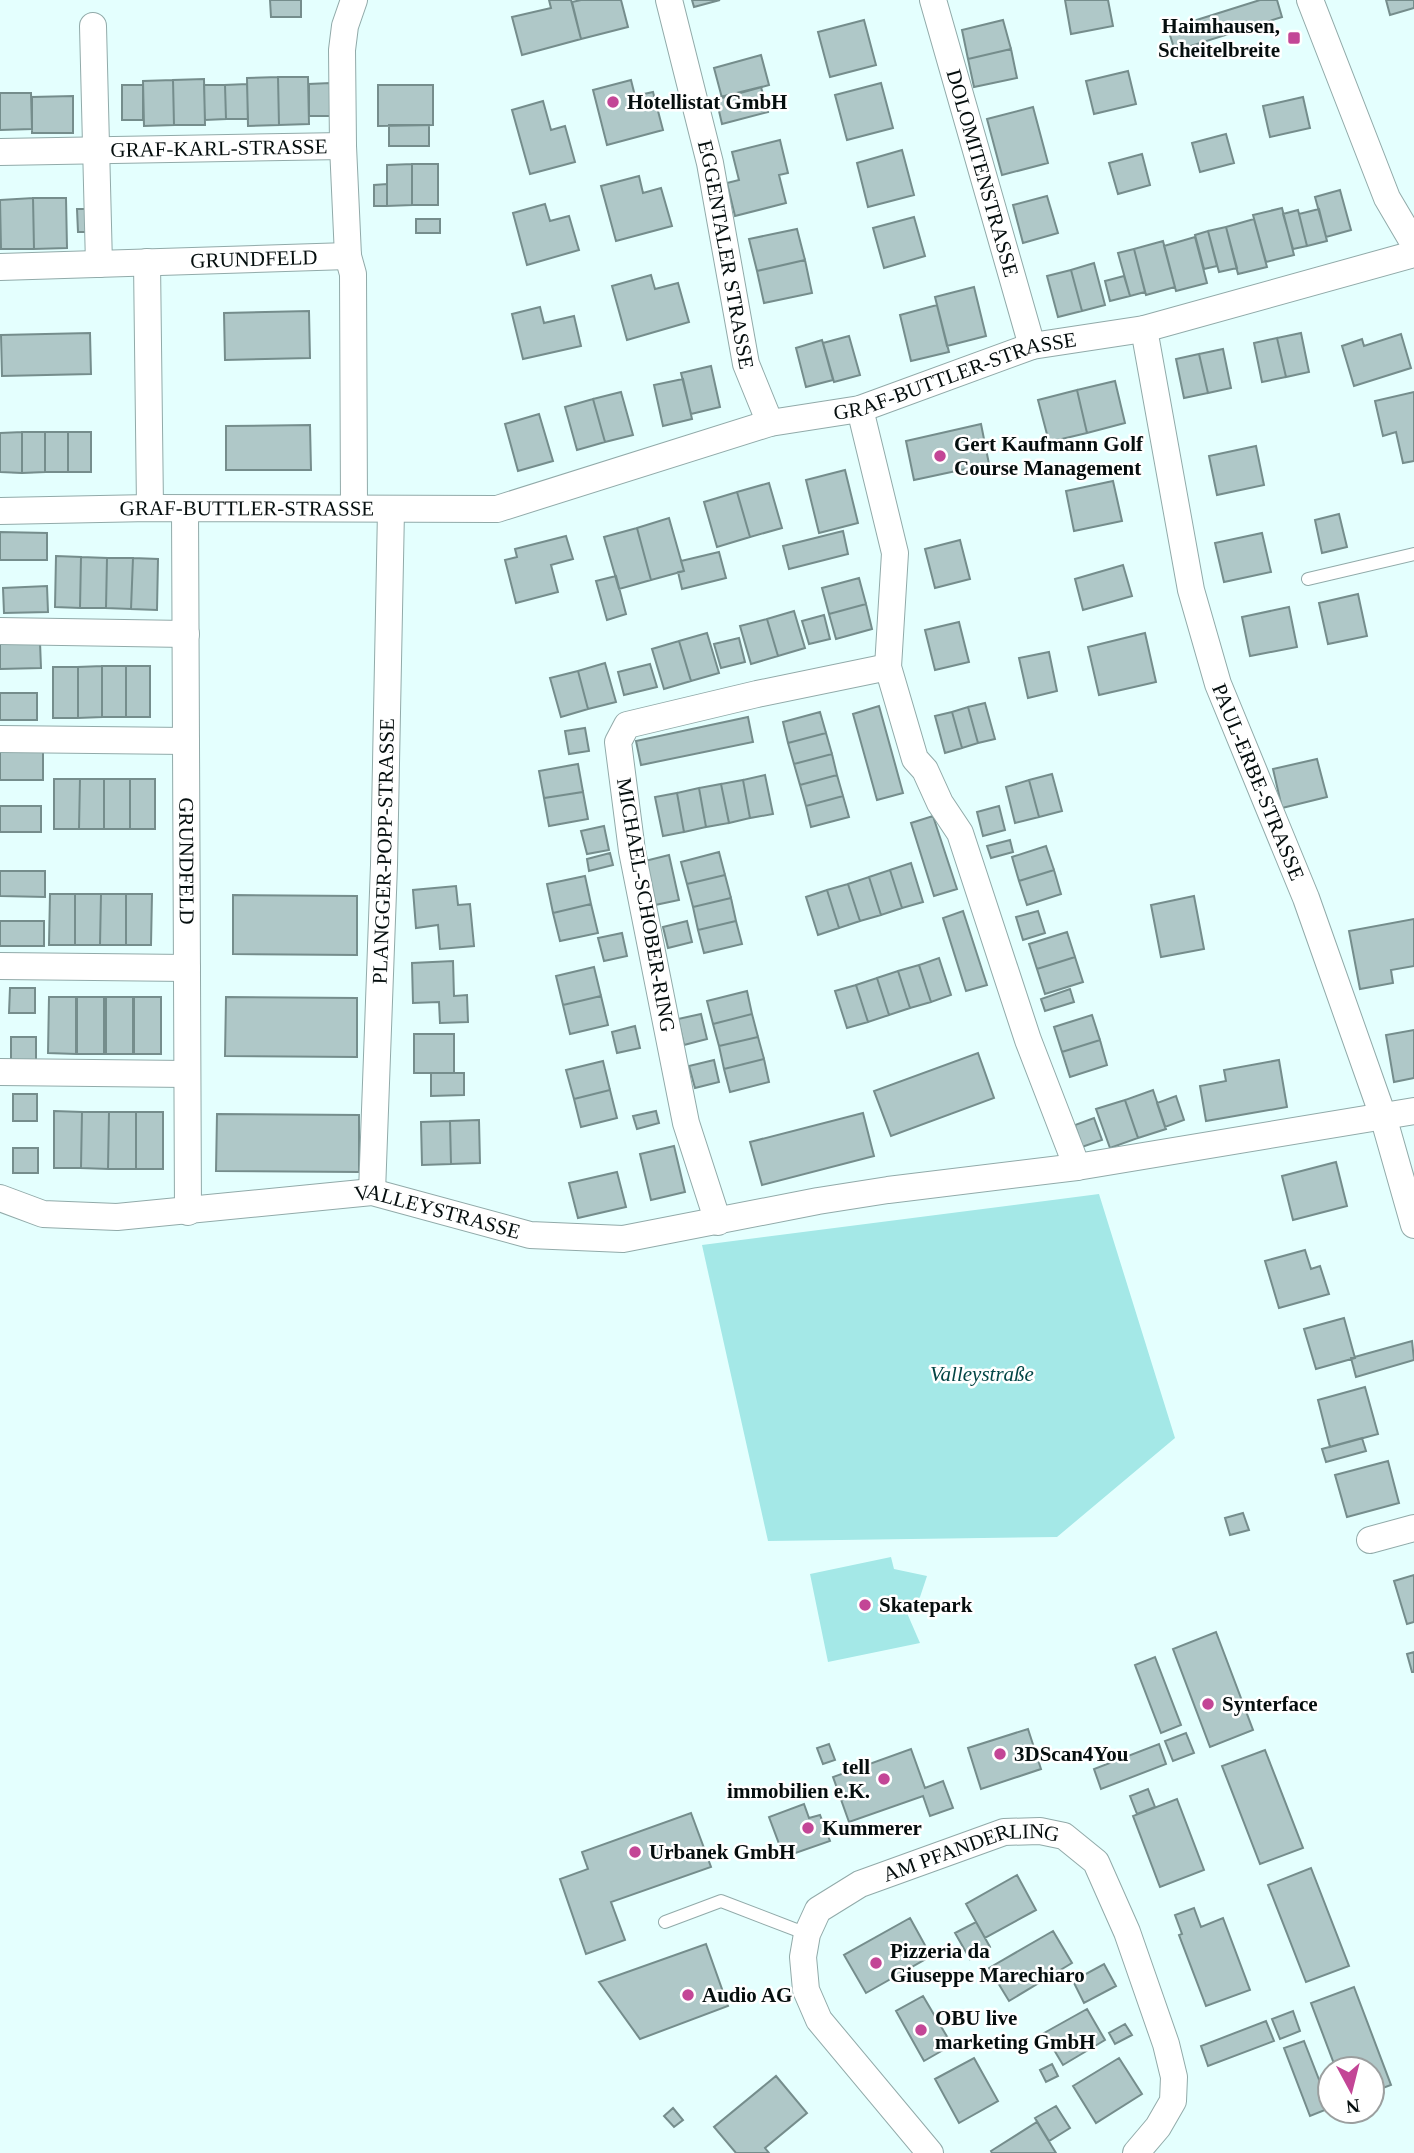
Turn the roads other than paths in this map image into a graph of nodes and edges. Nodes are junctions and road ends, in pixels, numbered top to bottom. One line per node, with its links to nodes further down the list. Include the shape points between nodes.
1 (354, 0): 6 (street, GRUNDFELD, via 342,50)
2 (669, 0): 18 (street, EGGENTALER STRASSE, via 710,163 746,364)
3 (933, 0): 16 (street, DOLOMITENSTRASSE)
4 (1310, 0): 9 (street, via 1387,198)
5 (93, 26): 7 (street, GRAF-KARL-STRASSE)
6 (343, 146): 7 (street, GRAF-KARL-STRASSE); 11 (street, GRUNDFELD)
7 (96, 149): 8 (street, GRAF-KARL-STRASSE); 13 (street, GRAF-KARL-STRASSE)
8 (0, 152)
9 (1414, 244)
10 (1414, 254): 15 (street, GRAF-BUTTLER-STRASSE)
11 (348, 256): 12 (street, GRUNDFELD); 21 (street, via 353,274)
12 (147, 262): 13 (street); 19 (street)
13 (99, 264): 14 (street)
14 (0, 267)
15 (1144, 329): 16 (street, GRAF-BUTTLER-STRASSE); 36 (street, PAUL-ERBE-STRASSE, via 1191,590 1218,684 1306,898)
16 (1032, 346): 17 (street, GRAF-BUTTLER-STRASSE)
17 (860, 409): 18 (street, GRAF-BUTTLER-STRASSE); 28 (street, via 895,553)
18 (769, 424): 22 (street, GRAF-BUTTLER-STRASSE, via 495,509)
19 (150, 508): 20 (street, GRAF-BUTTLER-STRASSE); 23 (street, GRAF-BUTTLER-STRASSE)
20 (185, 509): 21 (street, GRAF-BUTTLER-STRASSE); 27 (street, GRUNDFELD)
21 (354, 509): 22 (street, GRAF-BUTTLER-STRASSE)
22 (391, 510): 38 (street, PLANGGER-POPP-STRASSE)
23 (0, 511)
24 (1414, 554): 25 (lane)
25 (1308, 579)
26 (0, 632): 27 (street)
27 (186, 634): 30 (street, GRUNDFELD)
28 (888, 667): 37 (street, via 915,759 960,833 1028,1040); 41 (street, MICHAEL-SCHOBER-RING, via 627,725 618,742 632,851 686,1123)
29 (0, 739): 30 (street)
30 (186, 741): 32 (street, GRUNDFELD)
31 (0, 966): 32 (street)
32 (187, 968): 34 (street, GRUNDFELD)
33 (0, 1072): 34 (street)
34 (187, 1074): 40 (street, GRUNDFELD)
35 (1414, 1111): 36 (street, VALLEYSTRASSE)
36 (1383, 1116): 37 (street, VALLEYSTRASSE); 42 (street, PAUL-ERBE-STRASSE)
37 (1077, 1167): 41 (street, VALLEYSTRASSE, via 888,1190)
38 (372, 1192): 40 (street, VALLEYSTRASSE); 41 (street, VALLEYSTRASSE, via 530,1235 623,1239)
39 (0, 1198): 40 (street, VALLEYSTRASSE, via 43,1214 117,1217)
40 (188, 1212)
41 (718, 1222)
42 (1414, 1225)
43 (1414, 1528): 44 (street)
44 (1370, 1541)
45 (664, 1922): 46 (lane, via 721,1901)
46 (807, 1934): 47 (street, AM PFANDERLING, via 803,1957 806,1990 819,2020); 48 (street, AM PFANDERLING, via 818,1910 860,1884 1004,1832 1064,1836 1096,1862 1127,1932 1174,2077 1173,2101)
47 (930, 2153)
48 (1136, 2153)

